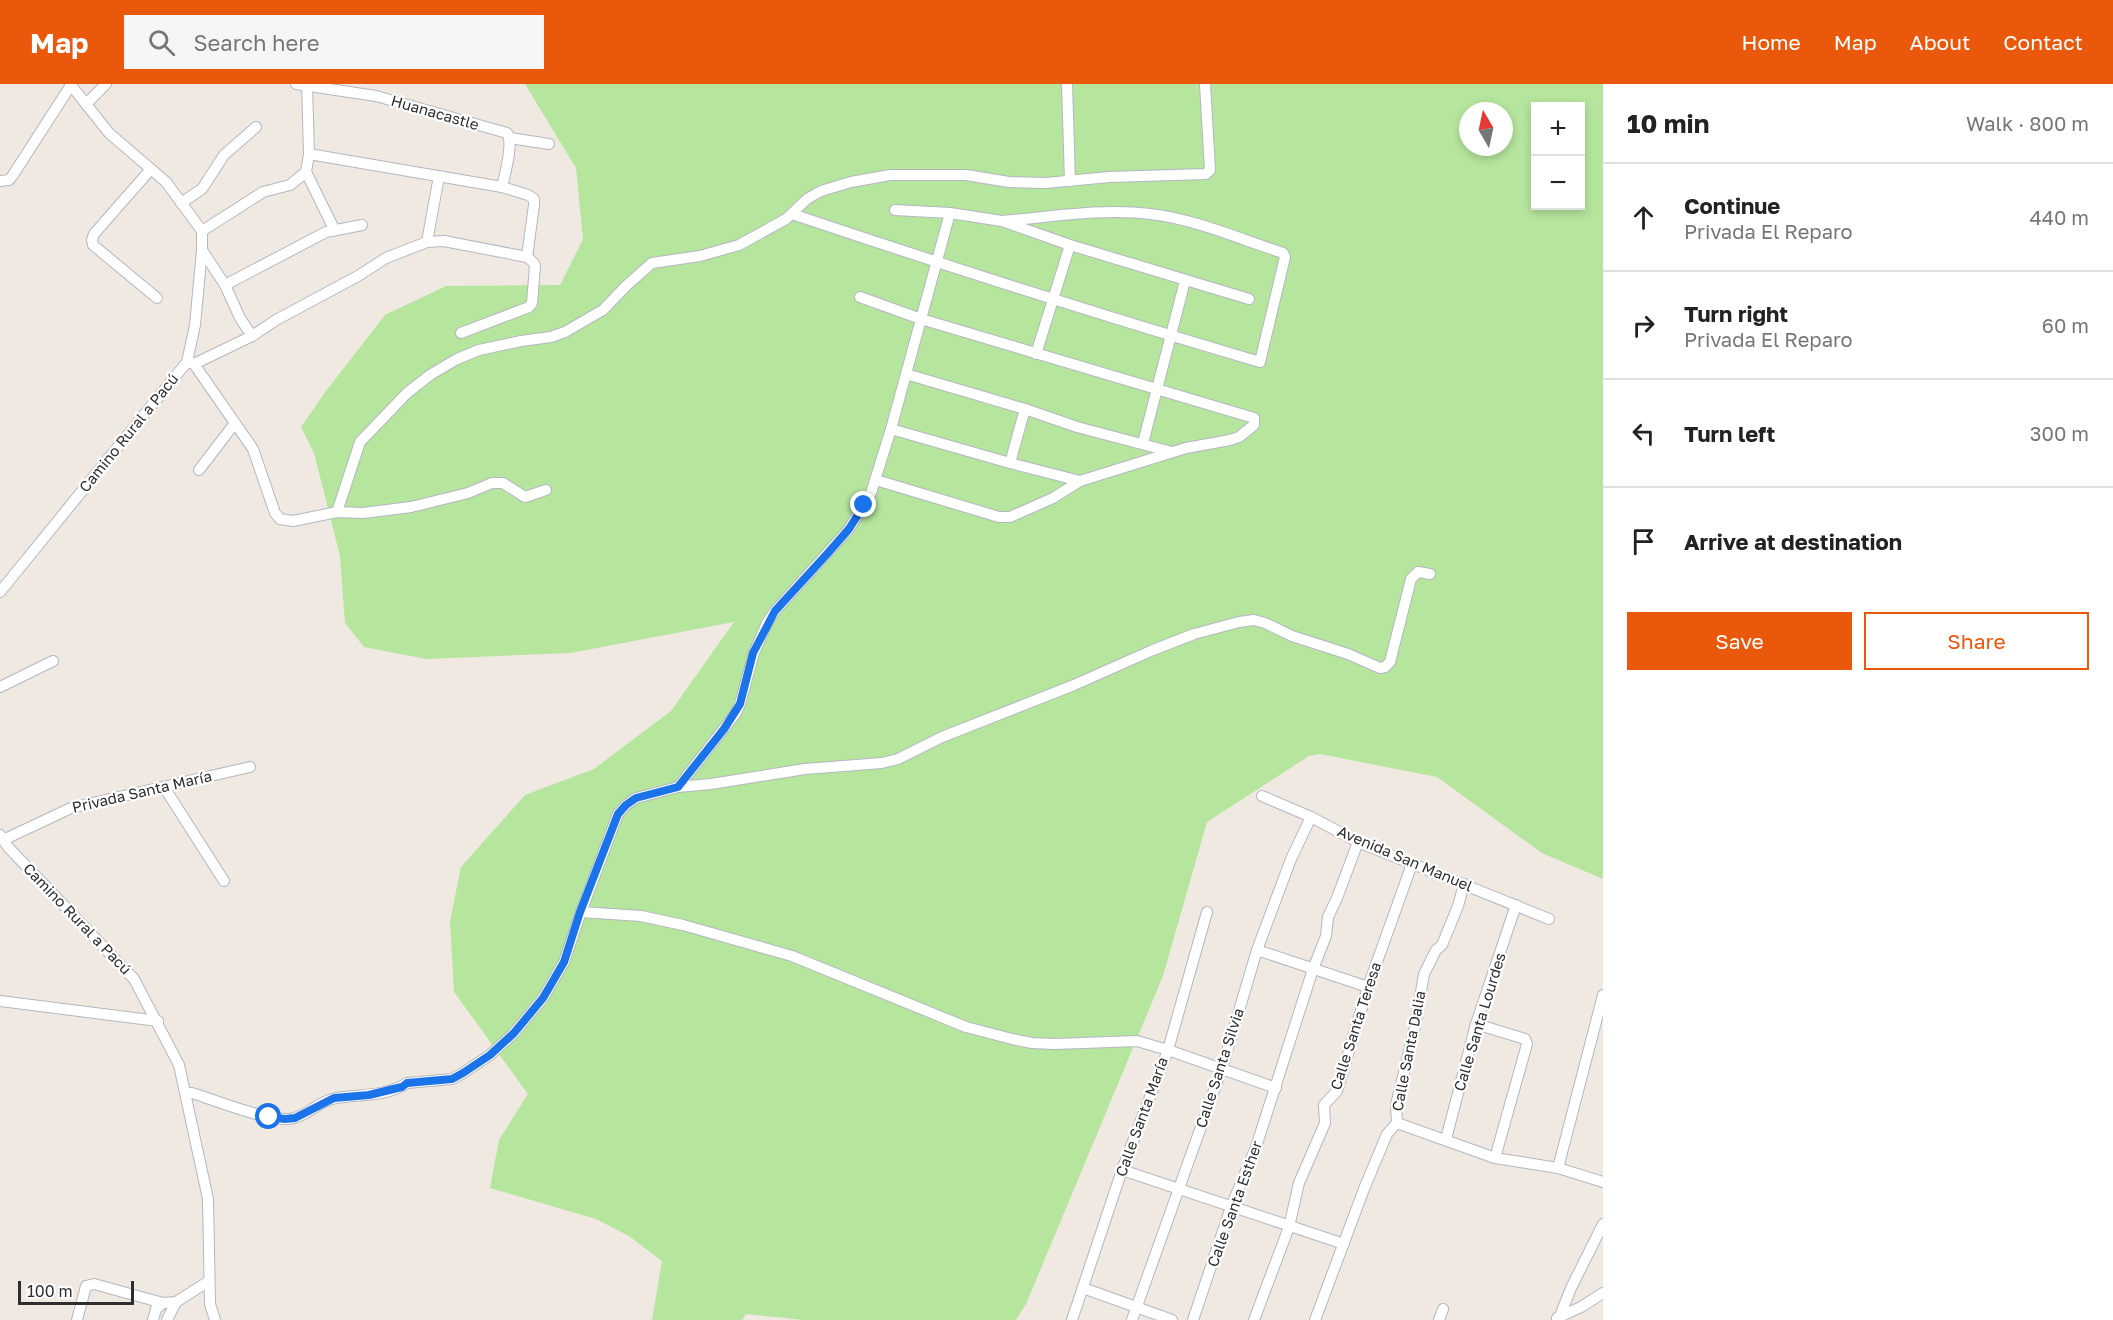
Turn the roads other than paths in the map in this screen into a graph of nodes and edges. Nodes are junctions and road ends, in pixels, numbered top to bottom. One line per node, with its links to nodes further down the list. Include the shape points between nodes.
1 (70, 84): 8 (street); 16 (street, via 13,175)
2 (106, 84): 8 (street)
3 (376, 84): 7 (street)
4 (1067, 84): 17 (street)
5 (1205, 84): 17 (street, via 1210,170 1206,174)
6 (303, 85): 7 (street, Huanacastle); 12 (street)
7 (376, 96): 10 (street, Huanacastle, via 507,133)
8 (86, 105): 13 (street, via 109,133)
9 (256, 127): 19 (street, via 224,155 202,189)
10 (510, 138): 11 (street, Huanacastle); 18 (street)
11 (549, 144)
12 (309, 154): 14 (street); 15 (street)
13 (151, 169): 19 (street); 35 (street, via 92,240 93,245)
14 (306, 172): 25 (street); 26 (street, via 290,184 262,192)
15 (438, 176): 18 (street); 27 (street)
16 (0, 181)
17 (1070, 181): 22 (street, via 879,176 820,192)
18 (502, 187): 30 (street, via 534,199)
19 (181, 203): 26 (street)
20 (895, 210): 21 (street)
21 (950, 213): 23 (street); 31 (street)
22 (792, 214): 31 (street); 56 (street, via 751,239 723,250 652,263 603,310 565,332 484,348 457,358 430,375 360,442)
23 (1002, 221): 28 (street); 41 (street, via 1109,212 1150,214 1185,221 1283,253 1260,362)
24 (362, 225): 25 (street)
25 (334, 229): 33 (street)
26 (202, 231): 29 (street, Camino Rural a Pacú)
27 (427, 242): 30 (street, via 444,241); 40 (street, via 386,258)
28 (1070, 245): 32 (street); 36 (street)
29 (202, 250): 33 (street); 43 (street, Camino Rural a Pacú)
30 (527, 257): 39 (street, via 535,266 532,303 528,308)
31 (937, 263): 36 (street); 38 (street)
32 (1185, 281): 37 (street); 41 (street)
33 (225, 285): 40 (street)
34 (860, 297): 38 (street)
35 (157, 298)
36 (1055, 300): 41 (street); 42 (street)
37 (1249, 300)
38 (921, 319): 42 (street); 44 (street)
39 (461, 333)
40 (252, 336): 43 (street)
41 (1172, 336): 45 (street)
42 (1036, 354): 45 (street)
43 (190, 363): 47 (street); 58 (street, Camino Rural a Pacú)
44 (906, 374): 46 (street); 48 (street)
45 (1157, 390): 49 (street); 50 (street, via 1254,418 1254,425 1239,437)
46 (1025, 409): 49 (street); 51 (street)
47 (235, 423): 52 (street); 56 (street, via 256,456 278,517 293,521)
48 (891, 429): 51 (street); 53 (street)
49 (1143, 443): 50 (street)
50 (1172, 452): 54 (street)
51 (1010, 463): 54 (street)
52 (200, 470)
53 (876, 480): 54 (street, via 999,517 1010,517 1053,498); 63 (street, via 849,529 775,611 753,653 736,713)
54 (1080, 481)
55 (546, 490): 56 (street, via 525,497 503,483 492,483 411,507)
56 (337, 512)
57 (1430, 573): 63 (street, via 1418,572 1411,579 1390,662 1385,667 1265,623 1239,622 1154,650 942,737 898,759)
58 (0, 592)
59 (53, 661): 60 (street)
60 (0, 687)
61 (250, 767): 62 (street, Privada Santa María)
62 (164, 787): 66 (street, Privada Santa María, via 71,808); 69 (street)
63 (678, 787): 72 (street, via 636,798 618,814)
64 (1262, 796): 65 (street, Avenida San Manuel)
65 (1311, 817): 67 (street, Avenida San Manuel); 75 (street, Calle Santa Silvia)
66 (2, 837): 80 (street, Camino Rural a Pacú, via 134,979)
67 (1358, 842): 68 (street, Avenida San Manuel); 76 (street, Calle Santa Esther, via 1328,917 1326,936)
68 (1412, 864): 70 (street, Avenida San Manuel); 77 (street, Calle Santa Teresa)
69 (224, 881)
70 (1464, 884): 71 (street, Avenida San Manuel); 86 (street, Calle Santa Dalia, via 1442,945 1424,974 1396,1105)
71 (1516, 905): 74 (street, Avenida San Manuel); 81 (street, Calle Santa Lourdes)
72 (580, 912): 82 (street, via 641,916 792,956 966,1027 1012,1039 1055,1044 1137,1041); 85 (street, via 564,962 543,998 490,1055 452,1079 407,1083 369,1095 334,1098 295,1118 285,1119)
73 (1207, 912): 82 (street, Calle Santa María)
74 (1548, 919)
75 (1257, 950): 76 (street); 83 (street, Calle Santa Silvia)
76 (1313, 969): 77 (street); 84 (street, Calle Santa Esther)
77 (1368, 987): 95 (street, Calle Santa Teresa, via 1337,1091 1324,1106 1325,1123 1299,1183)
78 (1603, 994): 89 (street)
79 (0, 1001): 80 (street)
80 (158, 1021): 85 (street, Camino Rural a Pacú, via 179,1065)
81 (1476, 1024): 87 (street, Calle Santa Lourdes); 88 (street, via 1525,1039 1527,1044)
82 (1168, 1050): 83 (street); 90 (street, Calle Santa María)
83 (1222, 1068): 84 (street); 92 (street, Calle Santa Silvia)
84 (1276, 1088): 93 (street, Calle Santa Esther)
85 (186, 1093): 97 (street, Camino Rural a Pacú, via 208,1199)
86 (1397, 1123): 87 (street); 96 (street, Calle Santa Dalia, via 1387,1134)
87 (1446, 1139): 88 (street)
88 (1495, 1158): 89 (street)
89 (1558, 1168): 91 (street)
90 (1122, 1170): 92 (street); 98 (street, Calle Santa María)
91 (1603, 1182)
92 (1178, 1190): 93 (street); 102 (street, Calle Santa Silvia)
93 (1231, 1207): 95 (street); 111 (street, Calle Santa Esther)
94 (1603, 1224): 103 (street)
95 (1289, 1227): 96 (street); 112 (street, Calle Santa Teresa)
96 (1344, 1244): 113 (street, Calle Santa Dalia)
97 (209, 1281): 100 (street); 107 (street, Camino Rural a Pacú)
98 (1083, 1288): 102 (street); 108 (street, Calle Santa María)
99 (1603, 1293): 103 (street)
100 (176, 1302): 101 (street); 106 (street)
101 (163, 1303): 104 (street, via 94,1284 86,1286); 105 (street)
102 (1136, 1308): 109 (street, Calle Santa Silvia); 110 (street)
103 (1557, 1318)
104 (77, 1320)
105 (153, 1320)
106 (167, 1320)
107 (215, 1320)
108 (1072, 1320)
109 (1132, 1320)
110 (1172, 1320)
111 (1193, 1320)
112 (1254, 1320)
113 (1315, 1320)

